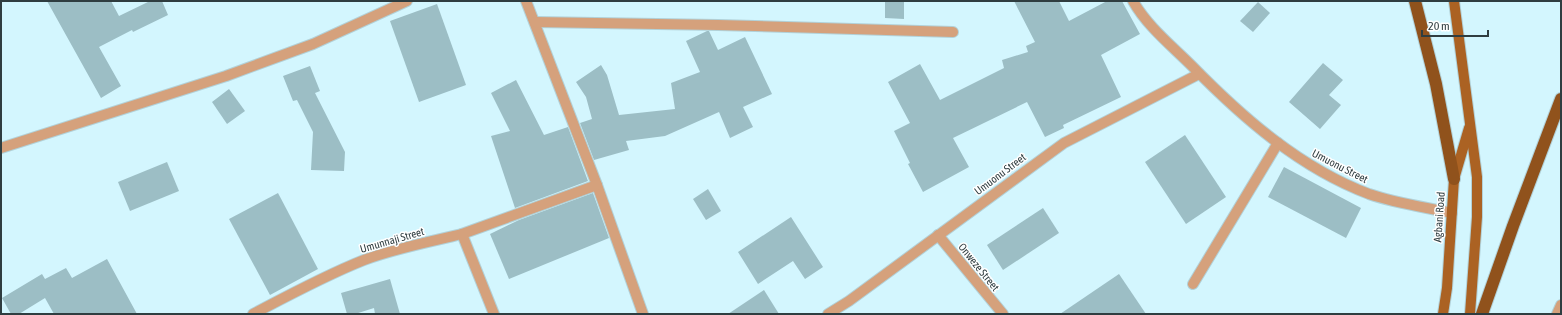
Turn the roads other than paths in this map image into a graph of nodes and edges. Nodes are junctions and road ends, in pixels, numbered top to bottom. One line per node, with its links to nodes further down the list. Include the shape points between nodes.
1 (407, 1): 12 (street, via 312,44 233,74)
2 (526, 1): 6 (street)
3 (1133, 1): 8 (street, Umuonu Street, via 1165,40)
4 (1415, 1): 13 (highway, via 1436,84)
5 (1454, 1): 10 (main road, Agbani Road)
6 (535, 22): 7 (street); 14 (street)
7 (953, 32)
8 (1199, 74): 11 (street, Umuonu Street, via 1255,126); 17 (street, Umuonu Street, via 1064,143)
9 (1561, 99): 27 (highway)
10 (1470, 124): 13 (main road, Agbani Road); 26 (main road, Agbani Road, via 1477,177 1477,217)
11 (1278, 143): 15 (street, Umuonu Street, via 1330,177 1370,194); 18 (street)
12 (1, 148)
13 (1454, 179): 15 (main road, Agbani Road)
14 (597, 185): 16 (street, Umunnaji Street); 22 (street)
15 (1452, 213): 25 (main road, Agbani Road)
16 (462, 234): 20 (street, Umunnaji Street, via 405,246 364,260); 21 (street)
17 (938, 235): 23 (street, Umuonu Street); 24 (street, Onweze Street)
18 (1193, 284)
19 (1561, 304): 28 (street)
20 (253, 314)
21 (494, 314)
22 (644, 314)
23 (828, 314)
24 (1002, 314)
25 (1443, 314)
26 (1470, 314)
27 (1482, 314)
28 (1557, 314)

